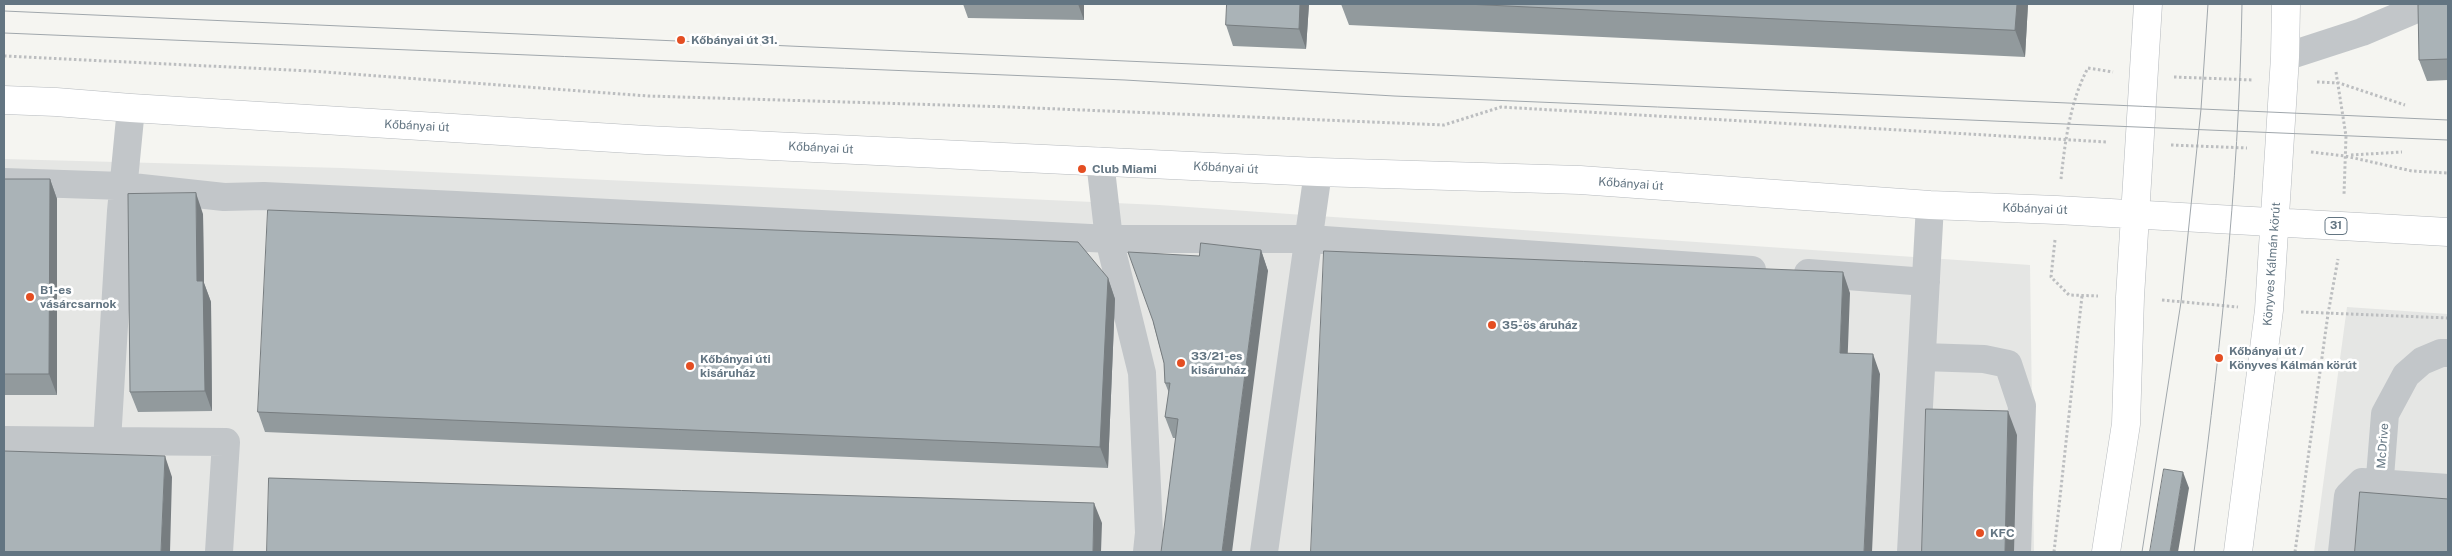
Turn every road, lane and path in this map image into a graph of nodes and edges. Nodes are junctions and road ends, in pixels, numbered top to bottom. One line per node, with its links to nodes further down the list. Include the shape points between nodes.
1 (2148, 4): 7 (main road)
2 (2286, 4): 6 (main road, Könyves Kálmán körút)
3 (2428, 4): 4 (lane)
4 (2329, 42): 6 (lane); 8 (path)
5 (4, 56): 12 (path, via 311,70 648,96 1444,125 1501,107)
6 (2285, 69): 7 (path); 8 (path); 14 (main road, Könyves Kálmán körút)
7 (2145, 77): 12 (path, via 2088,68); 13 (main road)
8 (2338, 83): 10 (path); 16 (path, via 2346,136)
9 (4, 100): 11 (main road, Kőbányai út)
10 (2405, 105)
11 (131, 108): 17 (main road, Kőbányai út, via 646,140); 21 (lane)
12 (2066, 140): 13 (path); 23 (path)
13 (2140, 144): 14 (path); 24 (main road)
14 (2280, 149): 16 (path); 25 (main road, Könyves Kálmán körút)
15 (2402, 152): 16 (path)
16 (2345, 156): 19 (path, via 2412,171); 26 (path)
17 (1100, 161): 18 (main road, Kőbányai út); 28 (lane)
18 (1318, 172): 22 (main road, Kőbányai út, via 1580,180); 29 (lane)
19 (2448, 173)
20 (4, 182): 21 (lane)
21 (124, 186): 28 (lane, via 224,198 302,198); 39 (lane)
22 (1930, 205): 23 (main road, Kőbányai út); 30 (lane)
23 (2057, 210): 24 (main road, Kőbányai út); 31 (path, via 2052,277 2069,295)
24 (2136, 214): 25 (main road, Kőbányai út / 31); 32 (main road)
25 (2275, 222): 26 (main road, Kőbányai út / 31); 33 (main road, Könyves Kálmán körút)
26 (2343, 227): 27 (main road, Kőbányai út / 31); 34 (path)
27 (2448, 232)
28 (1109, 239): 29 (lane); 43 (lane, via 1142,373 1149,533)
29 (1310, 239): 30 (lane); 44 (lane)
30 (1926, 282): 37 (lane)
31 (2082, 296): 32 (path); 47 (path)
32 (2130, 297): 33 (path); 48 (main road, via 2126,424)
33 (2269, 310): 34 (path); 49 (main road, Könyves Kálmán körút)
34 (2328, 314): 35 (path); 50 (path)
35 (2448, 318)
36 (2448, 354): 41 (lane, McDrive, via 2441,353 2422,361 2406,376 2385,414)
37 (1922, 357): 45 (lane); 46 (lane, via 1984,359 2008,364 2022,406)
38 (4, 440): 39 (lane)
39 (107, 441): 42 (lane, via 226,442)
40 (2448, 488): 41 (lane)
41 (2379, 492): 51 (lane, via 2362,482 2348,496)
42 (219, 552)
43 (1147, 552)
44 (1264, 552)
45 (1911, 552)
46 (2018, 552)
47 (2054, 552)
48 (2106, 552)
49 (2238, 552)
50 (2295, 552)
51 (2342, 552)

